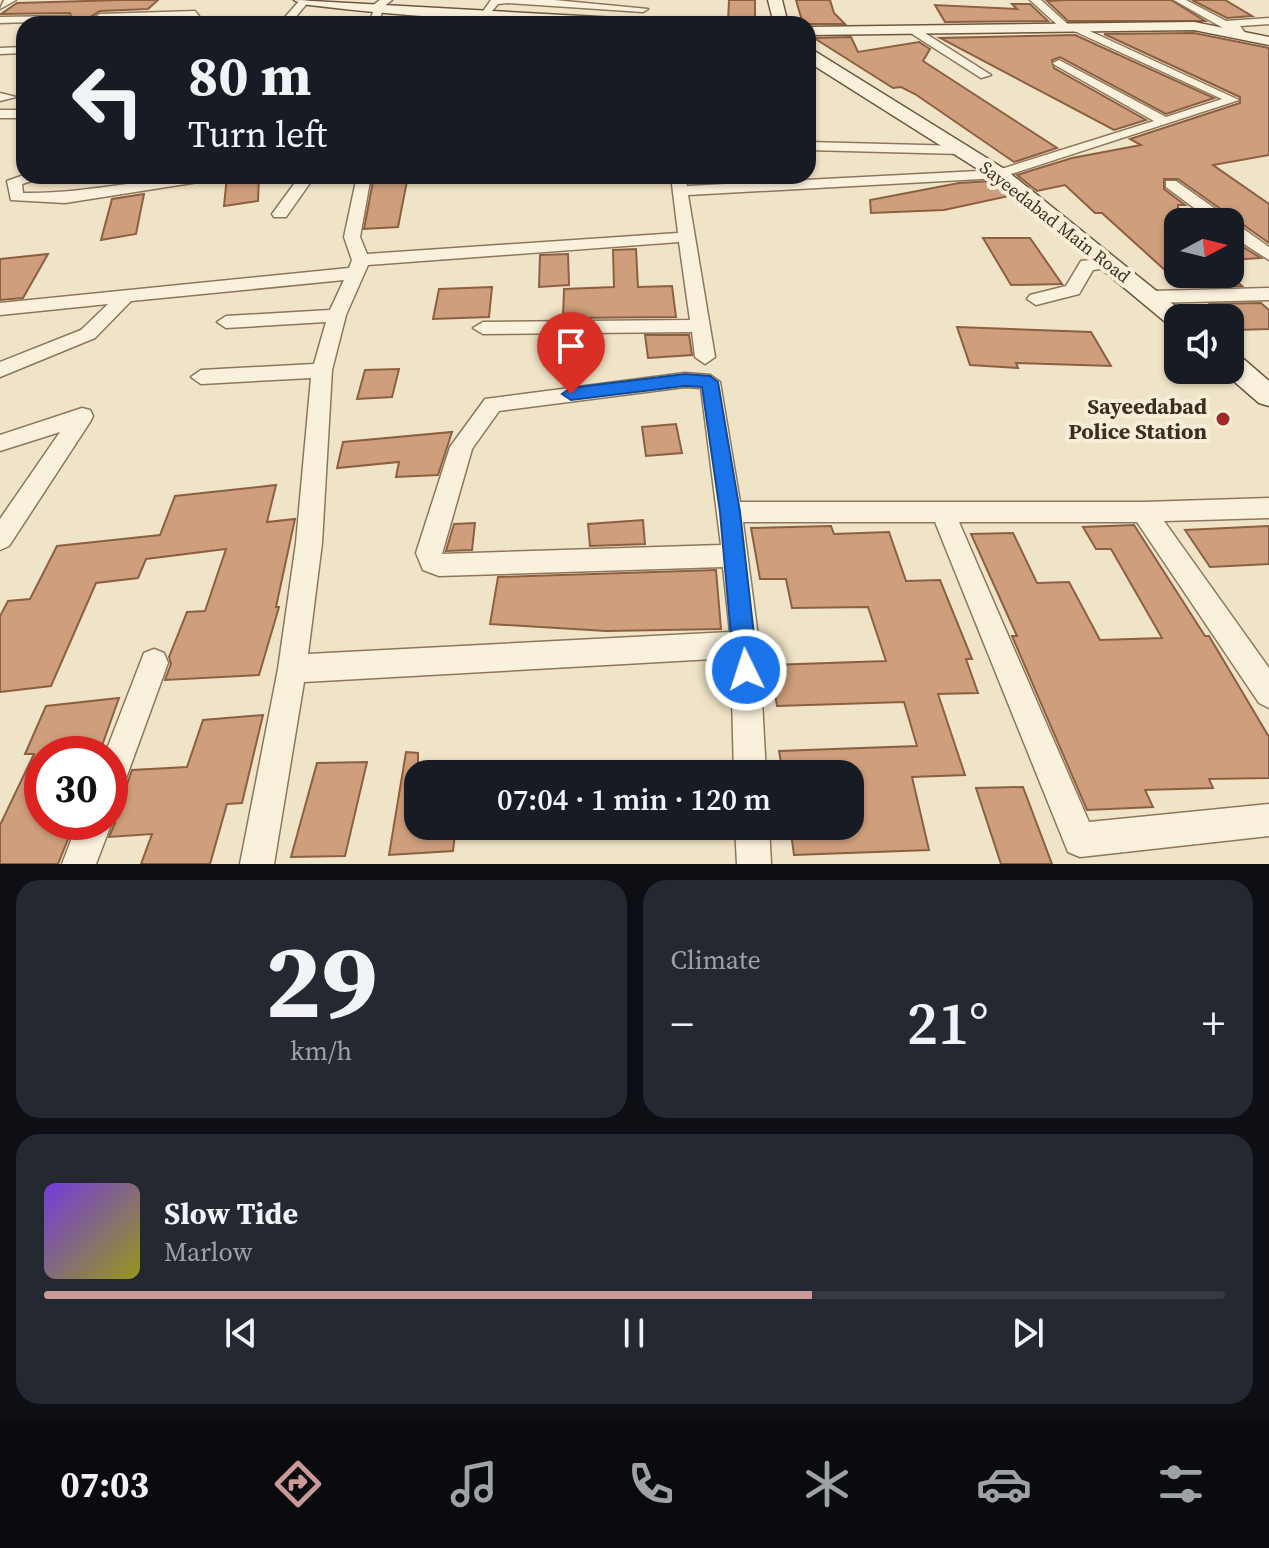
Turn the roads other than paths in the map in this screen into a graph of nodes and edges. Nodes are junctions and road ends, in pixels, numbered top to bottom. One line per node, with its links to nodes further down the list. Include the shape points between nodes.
1 (11, 0): 7 (street)
2 (302, 0): 6 (street)
3 (508, 0): 9 (street); 10 (street, via 495,2)
4 (1035, 0): 16 (street)
5 (1179, 0): 19 (street)
6 (330, 2): 8 (street)
7 (0, 6)
8 (380, 6): 13 (street)
9 (641, 14): 10 (street)
10 (483, 15): 14 (street)
11 (116, 16): 12 (street, via 199,11)
12 (192, 16)
13 (438, 16)
14 (476, 16)
15 (1269, 21): 19 (street, via 1230,23)
16 (1073, 29): 17 (street); 19 (street, via 1194,26); 24 (street, via 1233,100)
17 (913, 30): 18 (street); 23 (street)
18 (816, 31)
19 (1246, 35): 20 (street)
20 (1269, 41)
21 (816, 57): 26 (street, Sayeedabad Main Road)
22 (1059, 63): 24 (street)
23 (985, 75)
24 (1166, 122): 27 (street)
25 (816, 146): 26 (street)
26 (961, 150): 27 (street, Sayeedabad Main Road)
27 (999, 174): 28 (street); 40 (street, Sayeedabad Main Road)
28 (816, 179)
29 (7, 182): 30 (street, via 16,197 28,199)
30 (158, 184)
31 (302, 184): 36 (street)
32 (362, 184): 41 (street, via 352,237)
33 (679, 184): 37 (street)
34 (1171, 184): 35 (street)
35 (1204, 208)
36 (280, 214)
37 (686, 237): 41 (street); 50 (street)
38 (1244, 237): 39 (street)
39 (1269, 255)
40 (1110, 263): 44 (street, Sayeedabad Main Road); 45 (street, via 1087,265 1073,290)
41 (358, 267): 43 (street); 48 (street)
42 (1269, 294): 44 (street)
43 (125, 297): 47 (street); 53 (street, via 88,334)
44 (1152, 297): 46 (street, Sayeedabad Main Road)
45 (1036, 299)
46 (1164, 307)
47 (0, 309)
48 (337, 315): 49 (street); 54 (street)
49 (226, 322)
50 (701, 326): 51 (street); 52 (street)
51 (483, 328)
52 (705, 357)
53 (0, 370)
54 (322, 370): 56 (street); 67 (street, via 309,543)
55 (1244, 375): 57 (street)
56 (201, 377)
57 (1269, 396)
58 (0, 443): 63 (street, via 82,416)
59 (1269, 508): 62 (street)
60 (730, 512): 61 (street); 64 (street); 64 (street, via 710,382 685,380 508,401 492,404 461,447 429,553 439,565)
61 (943, 512): 62 (street); 71 (street, via 1080,840)
62 (1144, 512): 68 (street)
63 (0, 539)
64 (733, 556): 65 (street)
65 (745, 644): 67 (street); 70 (street)
66 (154, 663): 69 (street)
67 (292, 669): 75 (street)
68 (1269, 693)
69 (127, 736)
70 (749, 760)
71 (1269, 820)
72 (88, 840): 74 (street)
73 (753, 840): 76 (street)
74 (79, 864)
75 (257, 864)
76 (754, 864)

